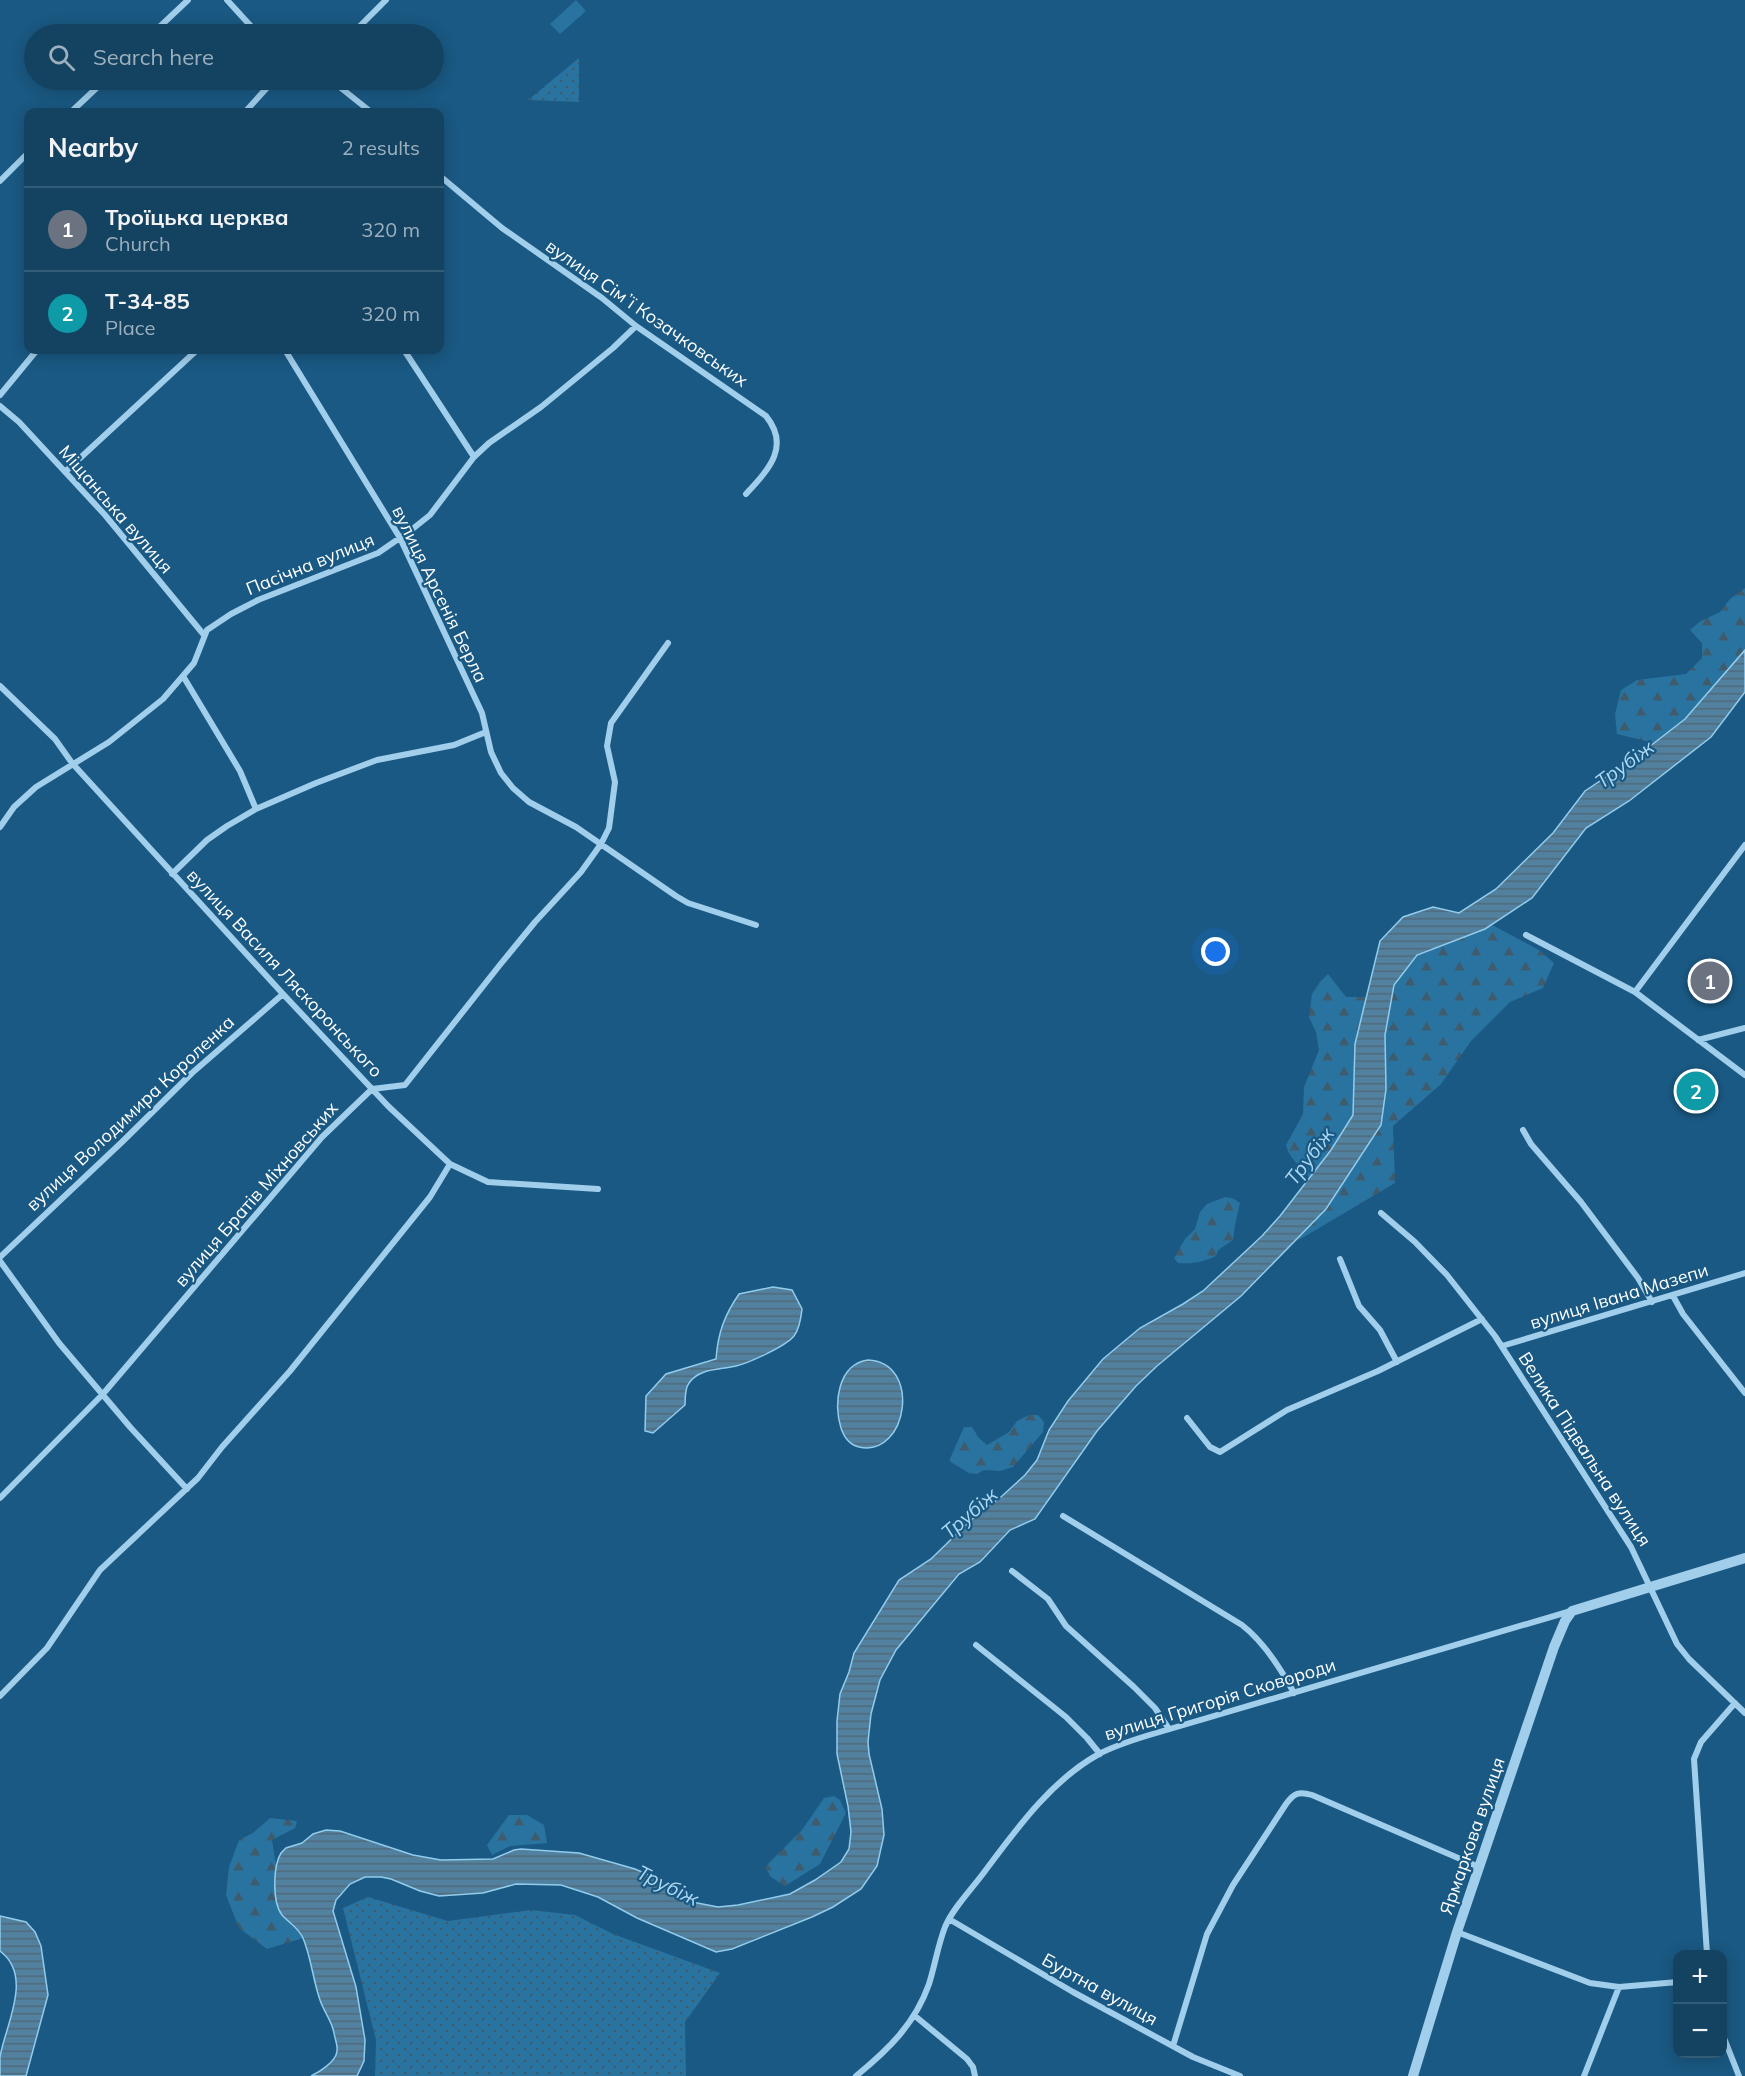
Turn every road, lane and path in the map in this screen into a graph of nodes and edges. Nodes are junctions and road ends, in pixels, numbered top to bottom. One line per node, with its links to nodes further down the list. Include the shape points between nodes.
1 (188, 0): 4 (street)
2 (227, 0): 5 (street)
3 (386, 0): 6 (street)
4 (163, 24)
5 (249, 24)
6 (362, 24)
7 (94, 90): 10 (street)
8 (265, 90): 11 (street)
9 (344, 90): 12 (street)
10 (75, 108)
11 (248, 108)
12 (366, 108)
13 (24, 157): 15 (street)
14 (444, 179): 16 (street, вулиця Сімʼї Козачковських, via 502,228)
15 (0, 181)
16 (636, 326): 23 (street, Пасічна вулиця, via 541,407 498,435); 25 (street, вулиця Сімʼї Козачковських, via 770,421 778,438 776,452)
17 (34, 354): 21 (street)
18 (193, 354): 24 (street)
19 (287, 354): 26 (street, вулиця Арсенія Берла)
20 (407, 354): 23 (street)
21 (0, 395)
22 (0, 406): 24 (street, Міщанська вулиця)
23 (474, 457): 26 (street, Пасічна вулиця, via 430,515)
24 (65, 472): 27 (street, Міщанська вулиця)
25 (746, 494)
26 (400, 538): 27 (street, Пасічна вулиця, via 378,554 258,600 220,621); 31 (street, вулиця Арсенія Берла, via 482,713)
27 (204, 635): 29 (street, via 198,656)
28 (668, 643): 35 (street, via 611,723 607,746 615,782 609,828)
29 (183, 676): 32 (street, via 129,727); 33 (street, via 240,771)
30 (0, 686): 32 (street, вулиця Василя Ляскоронського, via 55,739)
31 (486, 732): 33 (street, via 454,745 377,760); 35 (street, вулиця Арсенія Берла, via 496,762 513,788 529,802)
32 (72, 763): 34 (street, via 27,795); 37 (street, вулиця Василя Ляскоронського)
33 (256, 809): 37 (street, via 207,840)
34 (0, 827)
35 (601, 844): 38 (street, вулиця Арсенія Берла, via 676,896); 45 (street, via 405,1085)
36 (1745, 845): 40 (street)
37 (172, 874): 41 (street, вулиця Василя Ляскоронського)
38 (756, 925)
39 (1526, 936): 40 (street)
40 (1635, 992): 43 (street)
41 (283, 994): 45 (street, вулиця Василя Ляскоронського); 50 (street, вулиця Володимира Короленка, via 192,1073)
42 (1745, 1028): 43 (street)
43 (1698, 1041): 44 (street)
44 (1745, 1075)
45 (372, 1089): 47 (street, вулиця Василя Ляскоронського); 59 (street, вулиця Братів Міхновських, via 322,1137)
46 (1523, 1130): 54 (street, via 1597,1223)
47 (450, 1164): 48 (street, вулиця Василя Ляскоронського, via 488,1182); 61 (street, via 430,1197 295,1366)
48 (598, 1189)
49 (1381, 1213): 55 (street, Велика Підвальна вулиця, via 1432,1259)
50 (0, 1259): 59 (street, via 59,1343)
51 (1340, 1259): 57 (street, via 1359,1306 1380,1330)
52 (1745, 1273): 53 (street, вулиця Івана Мазепи)
53 (1673, 1296): 54 (street, вулиця Івана Мазепи); 58 (street)
54 (1652, 1302): 56 (street, вулиця Івана Мазепи)
55 (1482, 1318): 56 (street, Велика Підвальна вулиця); 57 (street)
56 (1502, 1346): 66 (street, Велика Підвальна вулиця, via 1631,1547)
57 (1397, 1362): 60 (street, via 1287,1410 1220,1452 1210,1447)
58 (1745, 1392)
59 (103, 1394): 61 (street); 62 (street, вулиця Братів Міхновських)
60 (1187, 1418)
61 (187, 1489): 70 (street, via 105,1565 47,1648)
62 (0, 1498)
63 (1063, 1516): 69 (street, via 1248,1629 1274,1660)
64 (1745, 1558): 66 (street, вулиця Григорія Сковороди)
65 (1012, 1571): 73 (street, via 1048,1599 1066,1626 1155,1708)
66 (1650, 1587): 67 (street, вулиця Григорія Сковороди); 71 (street, Велика Підвальна вулиця, via 1682,1652)
67 (1572, 1611): 69 (street, вулиця Григорія Сковороди); 75 (street, Ярмаркова вулиця, via 1554,1647)
68 (976, 1645): 74 (street, via 1065,1717)
69 (1294, 1693): 73 (street, вулиця Григорія Сковороди)
70 (0, 1696)
71 (1735, 1703): 72 (street, Велика Підвальна вулиця); 78 (street, via 1701,1742 1694,1759)
72 (1745, 1713)
73 (1169, 1729): 74 (street, вулиця Григорія Сковороди)
74 (1100, 1754): 76 (street, вулиця Григорія Сковороди, via 1068,1775 1044,1798)
75 (1479, 1867): 77 (street, Ярмаркова вулиця); 82 (street, via 1312,1795 1294,1794 1242,1870 1215,1918)
76 (949, 1919): 81 (street, вулиця Григорія Сковороди); 82 (street, Буртна вулиця)
77 (1457, 1932): 80 (street, via 1590,1983); 87 (street, Ярмаркова вулиця)
78 (1707, 1950)
79 (1673, 1982): 80 (street)
80 (1619, 1987): 88 (street)
81 (915, 2016): 84 (street, вулиця Григорія Сковороди, via 889,2048); 85 (street, via 967,2059)
82 (1173, 2046): 86 (street, Буртна вулиця)
83 (1727, 2046): 89 (street)
84 (856, 2076)
85 (975, 2076)
86 (1240, 2076)
87 (1413, 2076)
88 (1584, 2076)
89 (1739, 2076)

